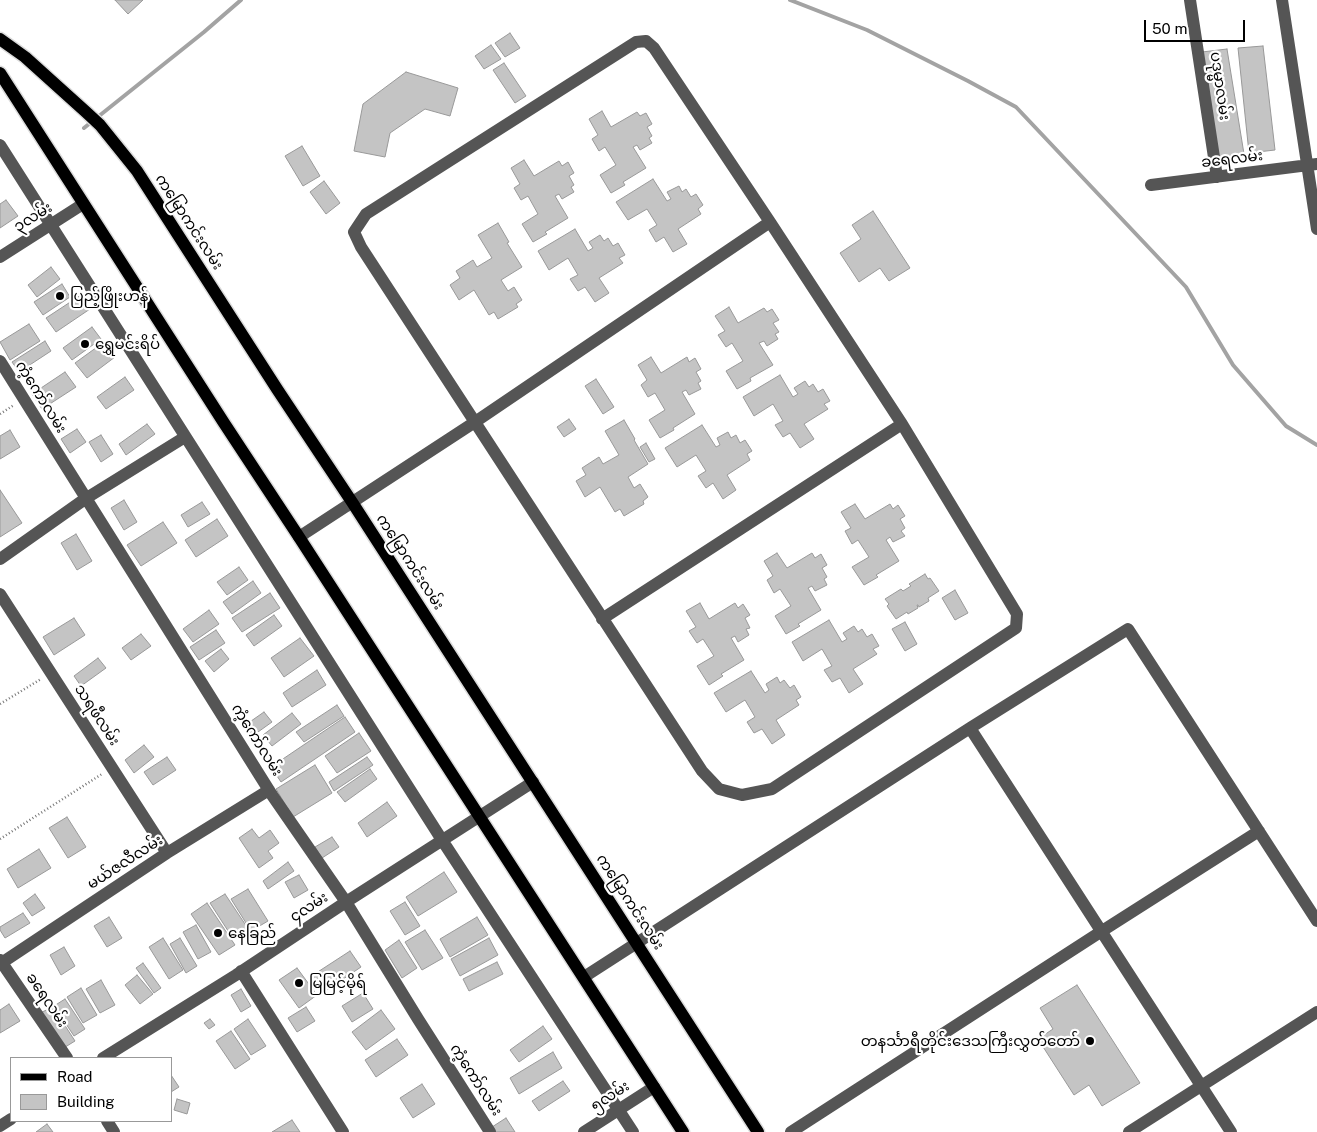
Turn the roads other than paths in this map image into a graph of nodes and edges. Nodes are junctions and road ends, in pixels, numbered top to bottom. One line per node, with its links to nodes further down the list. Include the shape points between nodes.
1 (1190, 0): 7 (street, ပဒုမ္မာလမ်း)
2 (1282, 0): 6 (street)
3 (0, 39): 19 (main road, ကမြောကင်းလမ်း, via 25,57 100,125 137,171)
4 (0, 73): 9 (main road)
5 (0, 146): 11 (street)
6 (1312, 165): 7 (street, ခရေလမ်း); 12 (street)
7 (1216, 177): 8 (street, ခရေလမ်း)
8 (1151, 185)
9 (83, 204): 11 (street, ၃လမ်း); 20 (main road)
10 (770, 222): 15 (street); 15 (street, via 654,48 646,41 636,42 366,214 354,232 361,247); 16 (street)
11 (51, 225): 13 (street, ၃လမ်း); 17 (street)
12 (1317, 229)
13 (0, 257)
14 (0, 362): 18 (street, ကံ့ကော်လမ်း)
15 (474, 422): 19 (street); 23 (street)
16 (902, 424): 23 (street); 23 (street, via 1017,614 1016,628 772,788 742,795 720,789 702,772)
17 (185, 437): 18 (street); 29 (street)
18 (86, 499): 21 (street); 26 (street, ကံ့ကော်လမ်း)
19 (352, 502): 20 (street); 25 (main road, ကမြောကင်းလမ်း)
20 (299, 537): 27 (main road)
21 (0, 558)
22 (0, 594): 30 (street, သရဖီလမ်း)
23 (602, 619)
24 (970, 728): 28 (street, via 1128,629); 33 (street); 34 (street)
25 (533, 782): 27 (street, ၄လမ်း); 34 (main road, ကမြောကင်းလမ်း)
26 (269, 790): 30 (street, မယ်ဇလီလမ်း); 31 (street, ကံ့ကော်လမ်း)
27 (480, 816): 29 (street, ၄လမ်း); 37 (main road)
28 (1260, 831): 32 (street); 33 (street)
29 (442, 840): 31 (street, ၄လမ်း); 43 (street)
30 (167, 853): 35 (street, မယ်ဇလီလမ်း)
31 (346, 902): 36 (street, ၄လမ်း); 45 (street, ကံ့ကော်လမ်း)
32 (1317, 921)
33 (1102, 931): 41 (street); 50 (street)
34 (637, 943): 37 (street); 49 (main road, ကမြောကင်းလမ်း)
35 (1, 962): 39 (street, ခရေလမ်း)
36 (241, 971): 40 (street, ၄လမ်း); 44 (street)
37 (584, 977): 42 (main road)
38 (1317, 1012): 41 (street)
39 (66, 1057)
40 (104, 1057)
41 (1201, 1086): 51 (street); 52 (street)
42 (654, 1087): 43 (street, ၅လမ်း); 48 (main road)
43 (619, 1110): 46 (street, ၅လမ်း); 47 (street)
44 (343, 1132)
45 (490, 1132)
46 (584, 1132)
47 (633, 1132)
48 (683, 1132)
49 (758, 1132)
50 (791, 1132)
51 (1129, 1132)
52 (1231, 1132)

